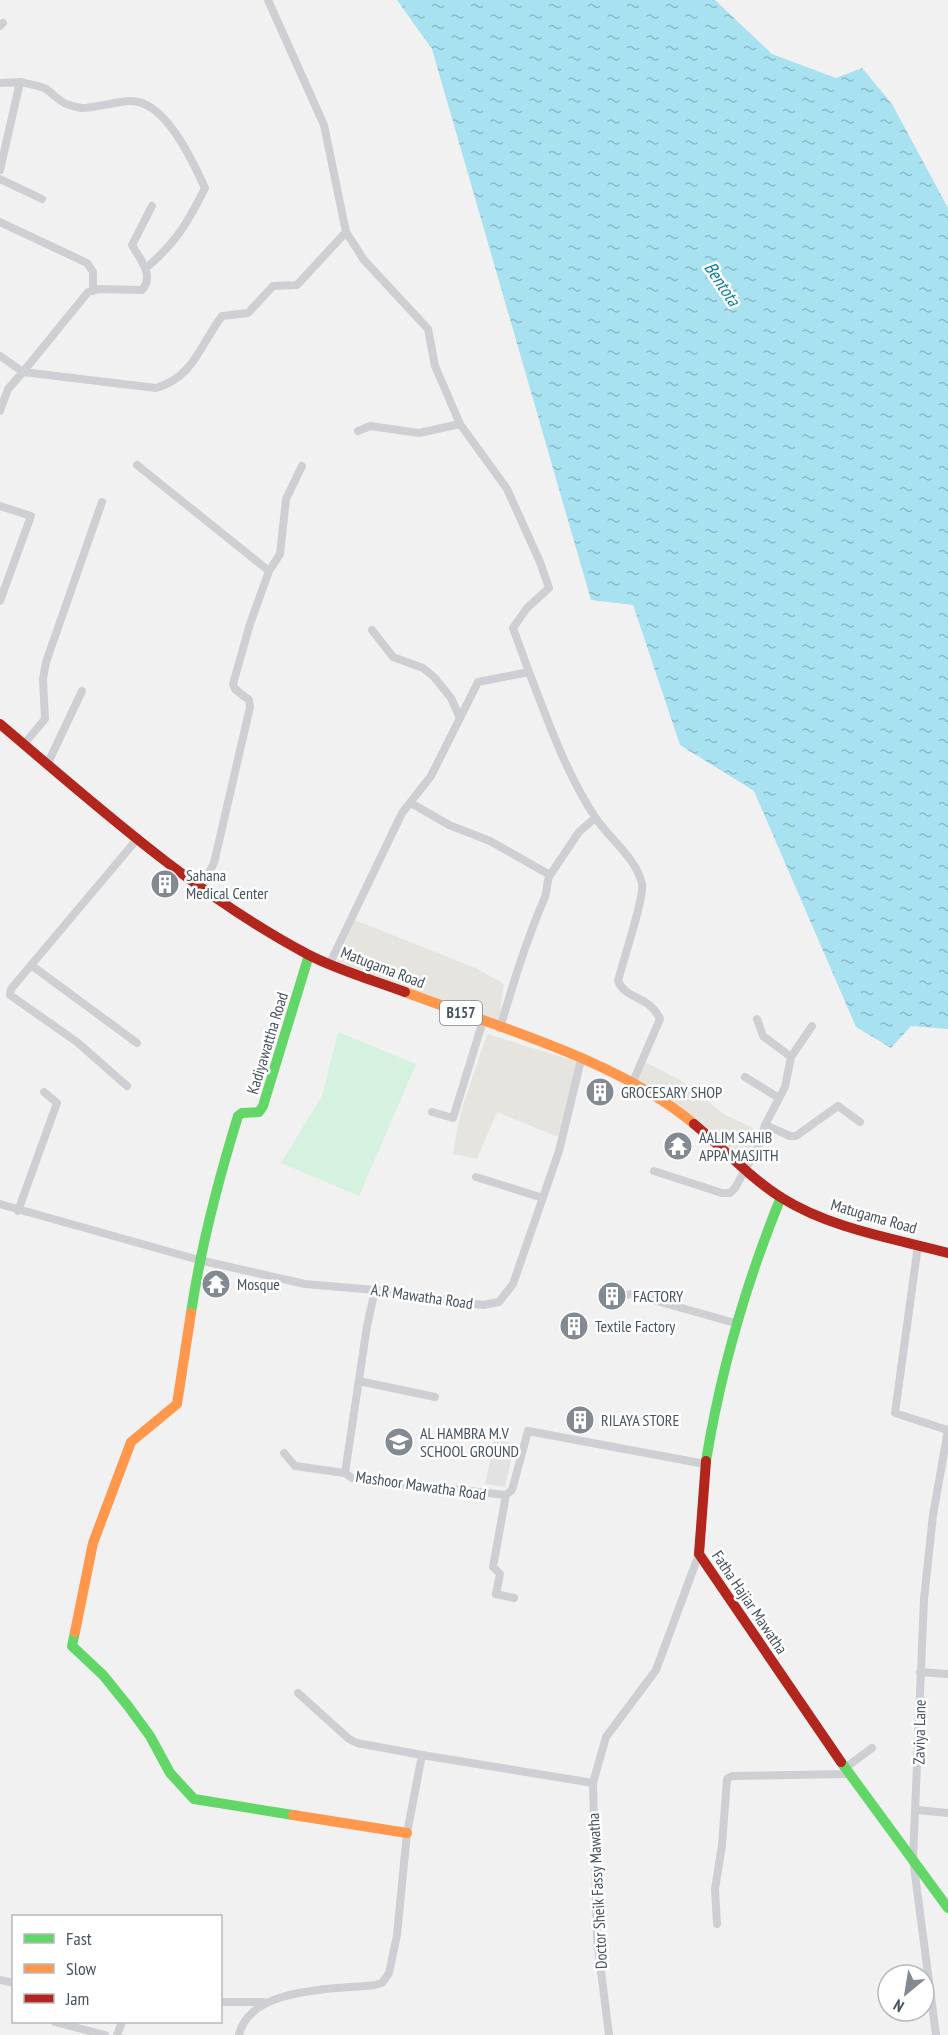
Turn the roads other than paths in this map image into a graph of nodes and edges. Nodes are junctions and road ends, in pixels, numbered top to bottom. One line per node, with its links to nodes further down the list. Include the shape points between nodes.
1 (268, 0): 9 (street, via 324,125)
2 (20, 82): 3 (street); 4 (street); 10 (street, via 44,88 63,105 86,108 106,102 135,101 155,110 185,146 205,188 169,249)
3 (0, 83)
4 (0, 170)
5 (0, 179): 6 (street)
6 (42, 199)
7 (153, 206): 10 (street, via 132,245)
8 (0, 222): 11 (street, via 87,263 93,272)
9 (346, 232): 13 (street, via 297,285 273,286 248,313 222,316 187,372 173,383 156,388); 15 (street, via 364,260 428,329 435,366)
10 (146, 268): 11 (street, via 148,282 142,291)
11 (93, 291): 13 (street, via 88,292)
12 (0, 356): 13 (street)
13 (23, 372): 14 (street, via 8,389)
14 (0, 411)
15 (460, 424): 16 (street, via 419,433 370,426); 24 (street, via 507,489 549,588 513,628)
16 (358, 430)
17 (137, 465): 21 (street)
18 (302, 466): 21 (street, via 286,499 280,554)
19 (102, 502): 28 (street, via 46,662 45,719)
20 (0, 506): 22 (street, via 31,516)
21 (269, 571): 34 (street, via 233,684 249,700 250,707 214,863)
22 (0, 601)
23 (372, 630): 26 (street, via 393,657 423,668 434,677 451,698)
24 (529, 672): 26 (street, via 478,682); 31 (street, via 557,744)
25 (82, 691): 29 (street)
26 (460, 718): 30 (street, via 431,776)
27 (1, 727): 28 (street, Matugama Road / B157)
28 (24, 744): 29 (street, Matugama Road / B157)
29 (48, 763): 32 (street, Matugama Road / B157)
30 (411, 803): 33 (street); 36 (street, via 402,813)
31 (595, 818): 33 (street, via 579,832); 46 (street, via 637,869 643,886 618,981 622,988 654,1006 660,1019)
32 (138, 838): 34 (street, Matugama Road / B157); 37 (street)
33 (550, 875): 41 (street)
34 (201, 888): 35 (street, Matugama Road / B157)
35 (309, 955): 36 (street, Matugama Road / B157); 62 (street, Kadiyawattha Road, via 263,1106 259,1112 238,1116)
36 (330, 963): 39 (street, Matugama Road / B157)
37 (31, 965): 42 (street); 47 (street, via 10,995 77,1042)
38 (757, 1019): 43 (street, via 763,1036)
39 (483, 1021): 41 (street, Matugama Road / B157); 50 (street, via 453,1118)
40 (812, 1026): 43 (street)
41 (500, 1028): 44 (street, Matugama Road / B157)
42 (137, 1042)
43 (791, 1057): 49 (street)
44 (581, 1060): 46 (street, Matugama Road / B157); 57 (street, A.R Mawatha Road, via 560,1151)
45 (745, 1077): 49 (street)
46 (632, 1084): 53 (street, Matugama Road / B157, via 684,1116)
47 (127, 1086)
48 (44, 1092): 59 (street, via 57,1103)
49 (779, 1098): 52 (street)
50 (432, 1112)
51 (860, 1122): 52 (street, via 838,1106 796,1136)
52 (765, 1125): 53 (street)
53 (747, 1169): 54 (street, via 730,1193); 56 (street, Matugama Road / B157)
54 (654, 1171)
55 (476, 1177): 57 (street)
56 (781, 1197): 60 (street, Matugama Road / B157, via 837,1224); 65 (street, Fatha Hajiar Mawatha, via 753,1264)
57 (543, 1198): 63 (street, A.R Mawatha Road, via 513,1284 499,1302 483,1305)
58 (0, 1204): 59 (street, A.R Mawatha Road)
59 (18, 1211): 62 (street, A.R Mawatha Road)
60 (918, 1245): 61 (street, Matugama Road / B157); 68 (street, via 895,1413)
61 (948, 1253)
62 (198, 1260): 63 (street, A.R Mawatha Road, via 305,1284); 84 (street, via 177,1404 131,1442 93,1543 72,1646 129,1706 170,1773 194,1799)
63 (375, 1290): 66 (street, Mashoor Mawatha Road)
64 (625, 1295): 65 (street)
65 (735, 1323): 70 (street, Fatha Hajiar Mawatha)
66 (358, 1381): 67 (street); 71 (street, Mashoor Mawatha Road)
67 (435, 1396)
68 (947, 1430): 75 (street, Zaviya Lane, via 924,1599)
69 (284, 1453): 71 (street, via 295,1466)
70 (705, 1464): 72 (street, Mashoor Mawatha Road, via 528,1431 512,1490); 73 (street, Fatha Hajiar Mawatha)
71 (345, 1473): 72 (street, Mashoor Mawatha Road, via 352,1478)
72 (506, 1495): 74 (street, via 493,1567 500,1574 496,1594)
73 (699, 1554): 80 (street, Fatha Hajiar Mawatha); 81 (street, Doctor Sheik Fassy Mawatha, via 656,1670 606,1737)
74 (514, 1598)
75 (920, 1672): 76 (street); 82 (street, Zaviya Lane)
76 (948, 1674)
77 (298, 1693): 79 (street, via 357,1743)
78 (872, 1748): 80 (street)
79 (423, 1755): 81 (street); 84 (street)
80 (847, 1771): 85 (street, Fatha Hajiar Mawatha); 87 (street, via 727,1779 715,1889)
81 (593, 1784): 93 (street, Doctor Sheik Fassy Mawatha, via 597,1939)
82 (917, 1810): 83 (street); 85 (street, Zaviya Lane)
83 (948, 1813)
84 (407, 1833): 89 (street, via 398,1935 389,1973 382,1983)
85 (913, 1860): 86 (street, Fatha Hajiar Mawatha); 94 (street, Zaviya Lane)
86 (948, 1908)
87 (717, 1924)
88 (222, 2002): 89 (street)
89 (264, 2002): 92 (street, via 252,2010)
90 (59, 2023): 91 (street)
91 (105, 2035)
92 (239, 2035)
93 (609, 2035)
94 (936, 2035)

